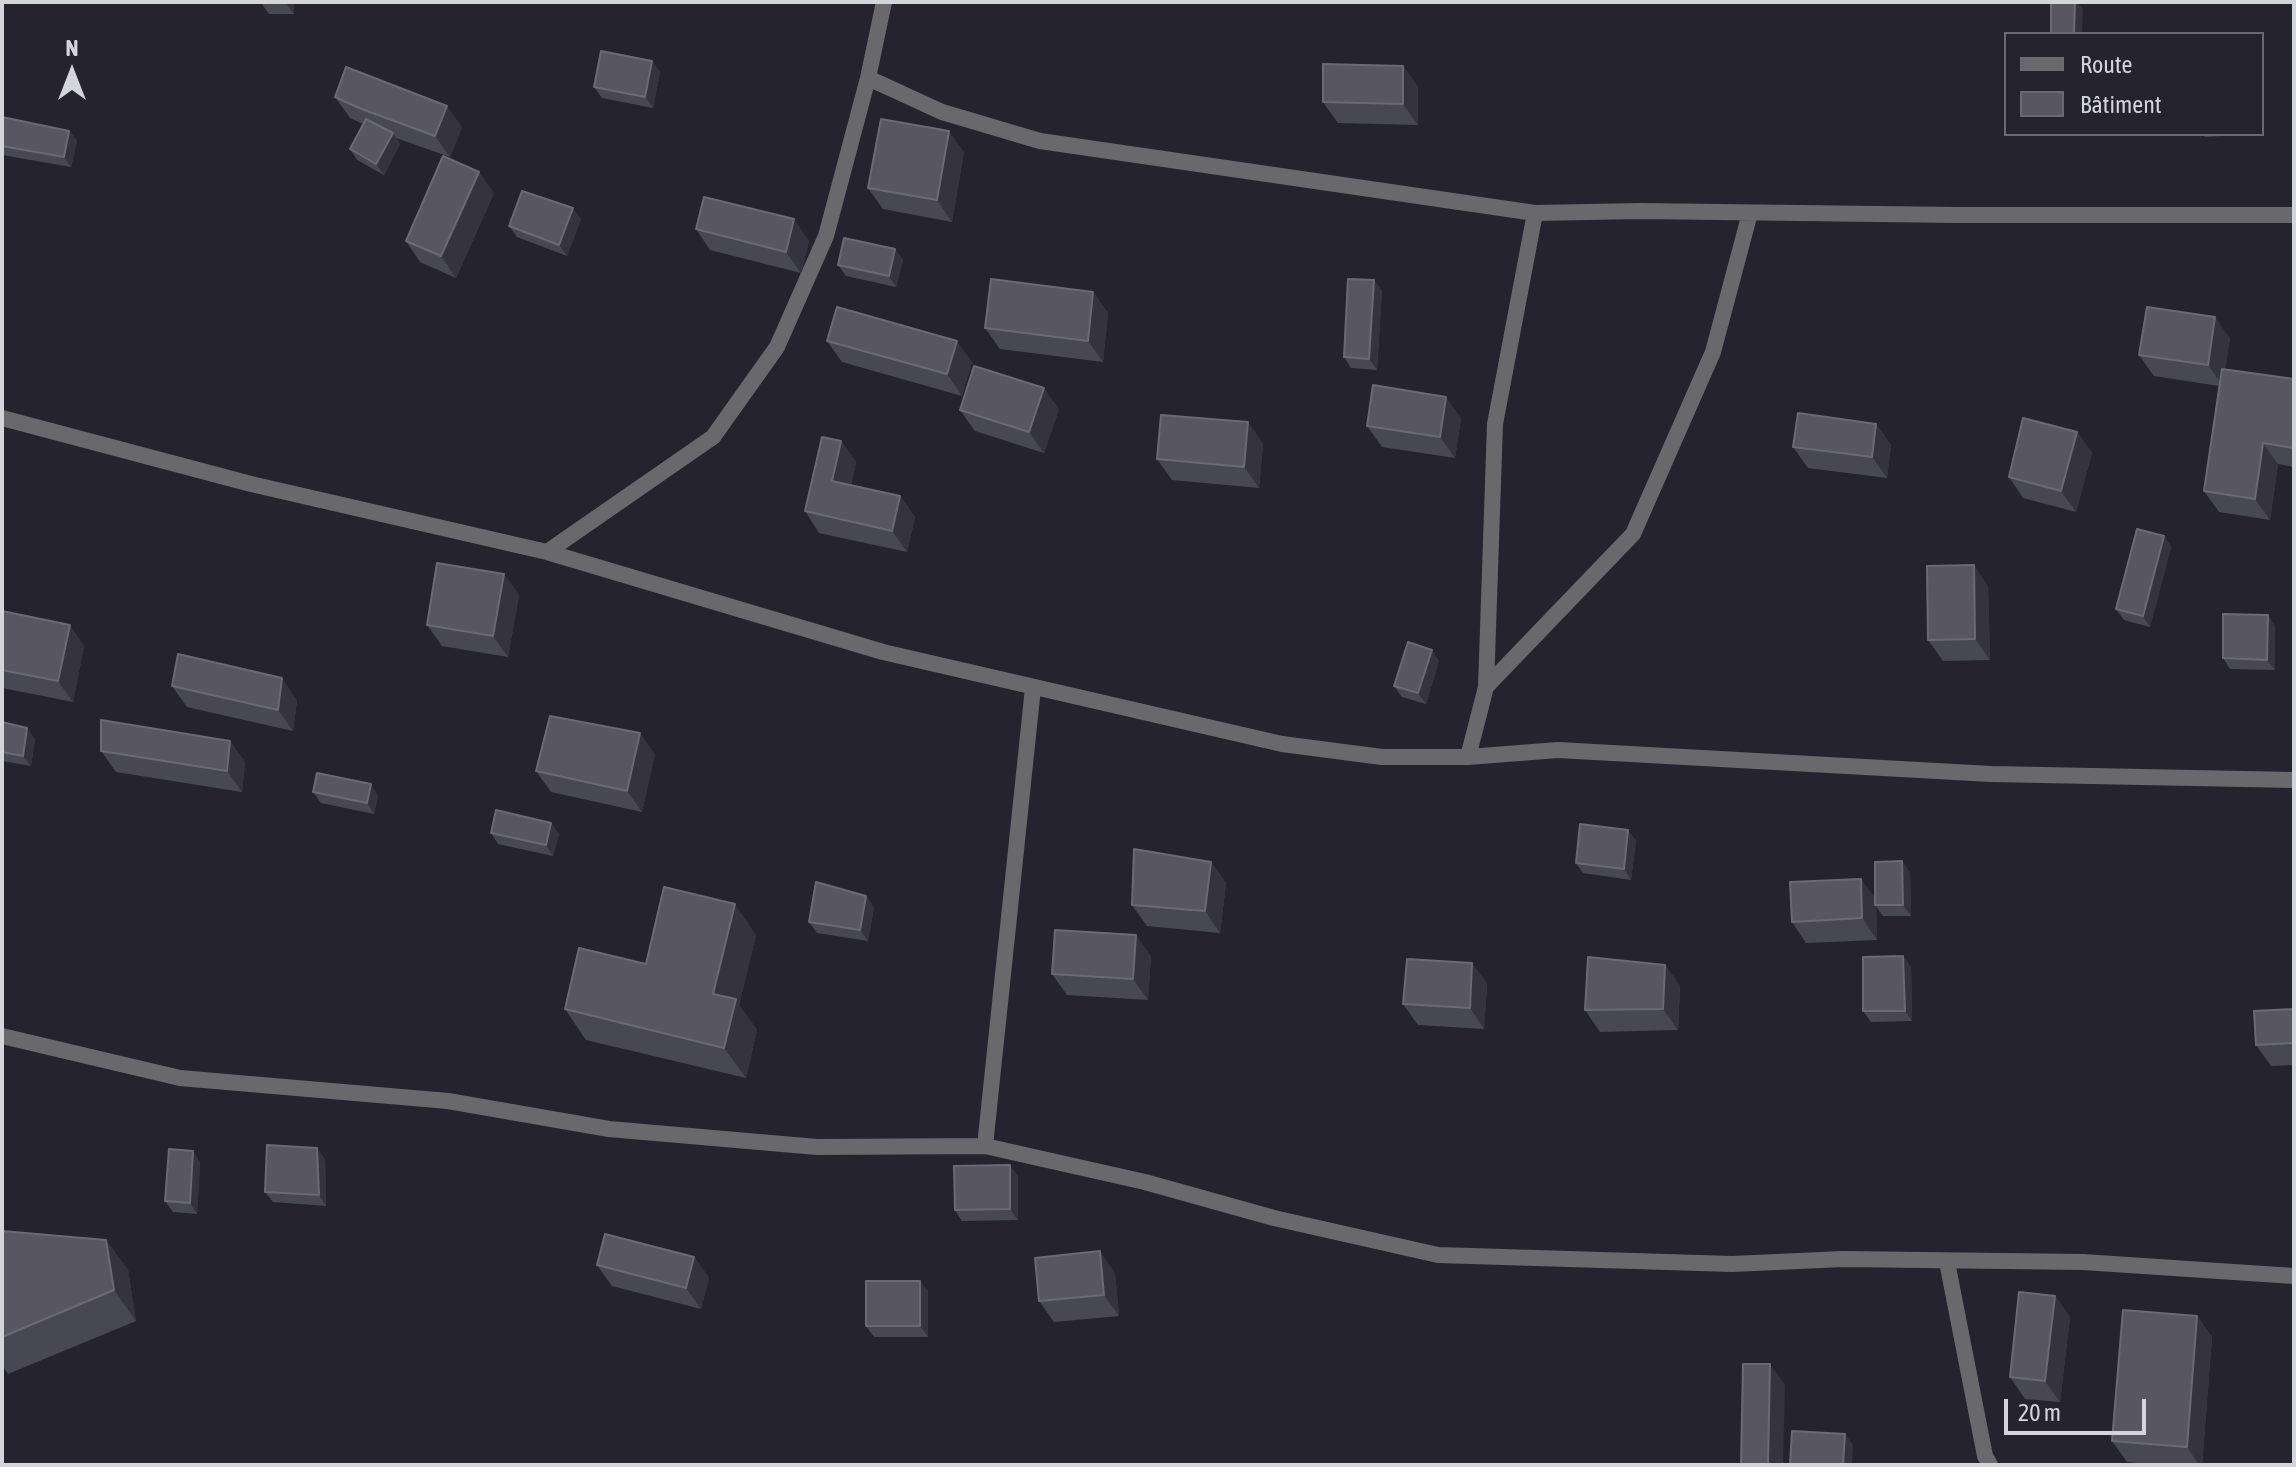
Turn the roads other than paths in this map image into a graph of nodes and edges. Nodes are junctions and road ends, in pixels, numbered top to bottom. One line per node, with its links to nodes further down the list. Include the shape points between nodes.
1 (884, 2): 2 (street)
2 (868, 78): 3 (street, via 942,112 1040,141); 7 (street, via 826,236 777,347 713,437)
3 (1535, 213): 4 (street); 8 (street, via 1495,424)
4 (1750, 213): 5 (street); 8 (street, via 1713,352 1633,534)
5 (2294, 215)
6 (2, 418): 7 (street, via 251,484)
7 (547, 552): 9 (street, via 883,652)
8 (1486, 687): 10 (street)
9 (1033, 688): 10 (street, via 1282,744 1382,757); 13 (street)
10 (1468, 757): 11 (street, via 1558,750 1991,774)
11 (2294, 780)
12 (2, 1036): 13 (street, via 180,1078 448,1101 609,1129 817,1147)
13 (985, 1146): 14 (street, via 1438,1255 1732,1264)
14 (1947, 1262): 15 (street, via 2083,1262); 16 (street)
15 (2294, 1276)
16 (1990, 1465)

